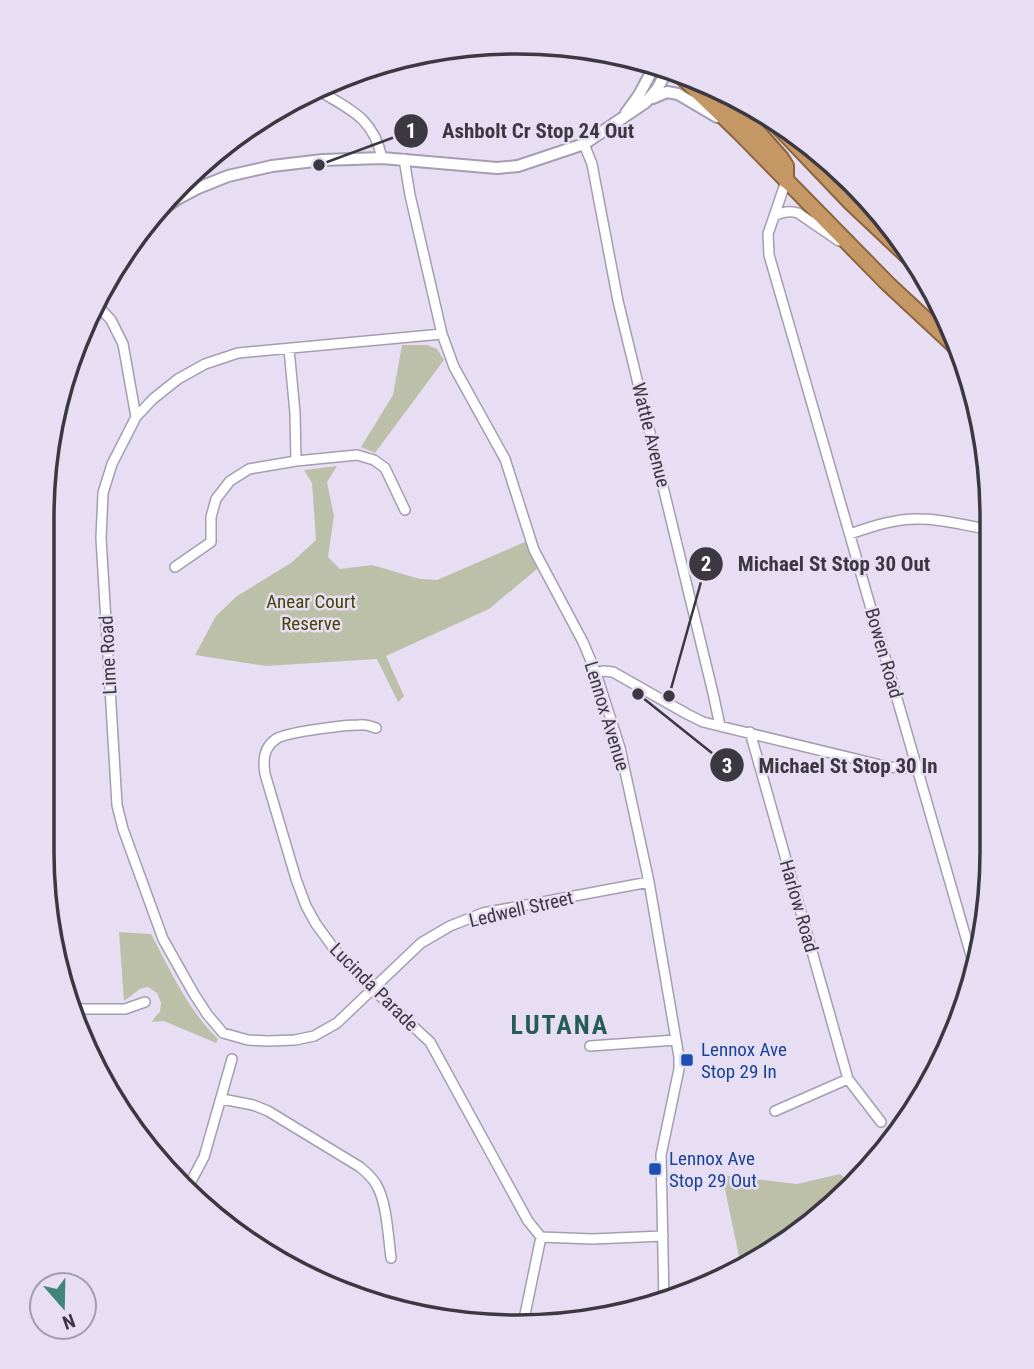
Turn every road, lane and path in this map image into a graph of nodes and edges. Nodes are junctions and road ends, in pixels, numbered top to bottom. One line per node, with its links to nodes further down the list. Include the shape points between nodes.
1 (650, 74): 7 (street)
2 (663, 78): 5 (street)
3 (695, 90): 8 (highway)
4 (326, 95): 11 (street, via 367,123)
5 (642, 105): 7 (street); 8 (street, via 664,93 675,93)
6 (735, 109): 13 (highway, via 786,166)
7 (620, 120): 9 (street)
8 (739, 132): 13 (highway)
9 (584, 144): 12 (street, via 518,166 497,168); 29 (street, Wattle Avenue)
10 (806, 156): 16 (highway)
11 (382, 158): 12 (street); 14 (street, via 272,166 228,176)
12 (404, 159): 19 (street, Lennox Avenue)
13 (786, 181): 15 (street, Bowen Road); 17 (highway)
14 (186, 194)
15 (774, 216): 17 (street, via 798,213); 26 (street, Bowen Road, via 767,246)
16 (881, 231)
17 (858, 254): 20 (highway)
18 (103, 311): 22 (street, via 123,344)
19 (442, 334): 21 (street, Lime Road); 28 (street, Lennox Avenue, via 454,367 505,459 534,550)
20 (942, 334)
21 (289, 349): 22 (street, Lime Road, via 238,353 205,364 178,379); 23 (street)
22 (136, 417): 35 (street, Lime Road, via 103,493 101,538 117,805 163,939 207,1014 223,1033 236,1037 268,1041 314,1036 337,1023)
23 (296, 461): 24 (street, via 357,455 374,460 385,468); 27 (street, via 249,469 230,481 213,508 212,542)
24 (405, 510)
25 (980, 528): 26 (street, via 922,519)
26 (850, 534): 32 (street, Bowen Road)
27 (175, 567)
28 (596, 673): 29 (street, via 613,672 687,715); 33 (street, Lennox Avenue, via 620,748)
29 (720, 726): 31 (street)
30 (376, 728): 35 (street, Lucinda Parade, via 363,724 288,734 275,739 263,760 306,906 338,954)
31 (750, 732): 32 (street, via 889,766); 41 (street, Harlow Road)
32 (917, 765): 34 (street, Bowen Road)
33 (649, 882): 35 (street, Ledwell Street, via 483,913 421,943); 38 (street, Lennox Avenue)
34 (969, 949)
35 (373, 989): 47 (street, Lucinda Parade, via 430,1042)
36 (145, 1002): 37 (street, via 125,1009)
37 (82, 1009)
38 (676, 1041): 39 (street); 46 (street, Lennox Avenue, via 679,1069 661,1155)
39 (590, 1046)
40 (232, 1059): 42 (street)
41 (848, 1079): 43 (street); 44 (street, Harlow Road)
42 (222, 1099): 45 (street, via 204,1157); 48 (street, via 280,1117 371,1177 382,1198)
43 (775, 1111)
44 (881, 1122)
45 (191, 1180)
46 (663, 1236): 47 (street); 49 (street, Lennox Avenue)
47 (541, 1237): 50 (street)
48 (391, 1258)
49 (664, 1291)
50 (525, 1315)

